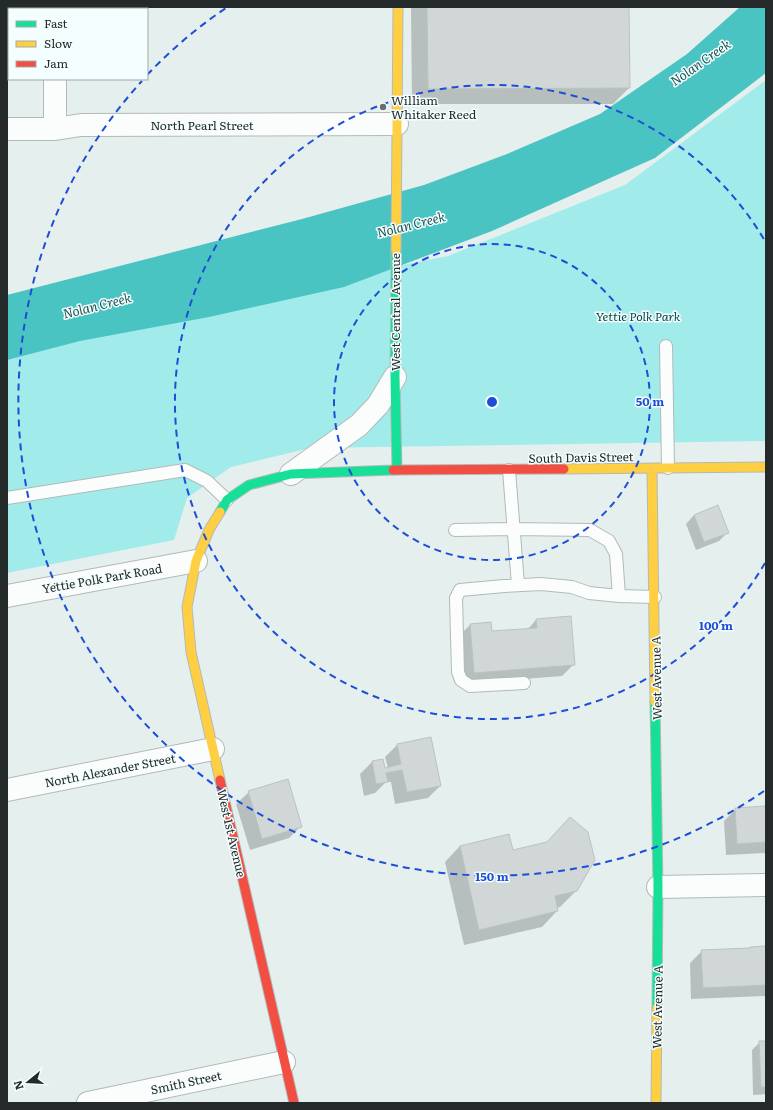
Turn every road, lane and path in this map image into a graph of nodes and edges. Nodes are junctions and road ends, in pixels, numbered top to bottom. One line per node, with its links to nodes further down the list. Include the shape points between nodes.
1 (398, 7): 5 (street, West Central Avenue)
2 (55, 80): 4 (street)
3 (7, 129): 4 (street, North Pearl Street)
4 (55, 129): 5 (street, North Pearl Street, via 81,125)
5 (396, 132): 7 (street, West Central Avenue)
6 (666, 346): 10 (lane)
7 (395, 377): 11 (street, West Central Avenue); 13 (street, West Central Avenue, via 378,405 359,425)
8 (766, 467): 10 (street, South Davis Street)
9 (652, 468): 10 (street, South Davis Street); 12 (street, South Davis Street); 22 (street, West Avenue A)
10 (668, 468)
11 (397, 470): 12 (street, South Davis Street); 13 (street, South Davis Street)
12 (509, 470): 16 (lane)
13 (291, 474): 15 (street, South Davis Street, via 249,485)
14 (7, 498): 15 (lane, via 185,470 207,481)
15 (227, 500): 18 (street, West 1st Avenue, via 209,530)
16 (513, 529): 17 (lane); 19 (lane); 21 (lane, via 590,530 609,541 616,554)
17 (455, 530)
18 (196, 561): 20 (street, Yettie Polk Park Road); 24 (street, West 1st Avenue, via 187,607 191,652)
19 (518, 585): 21 (lane, via 572,587 589,593); 23 (lane, via 460,590 456,598 458,672 461,680 470,686)
20 (7, 596)
21 (619, 596): 22 (lane)
22 (655, 597): 27 (street, West Avenue A)
23 (524, 683)
24 (213, 749): 25 (street, North Alexander Street); 28 (street, West 1st Avenue)
25 (7, 790)
26 (766, 885): 27 (street)
27 (658, 887): 31 (street, West Avenue A)
28 (284, 1062): 29 (street, Smith Street); 30 (street, West 1st Avenue)
29 (88, 1103)
30 (294, 1103)
31 (656, 1103)

